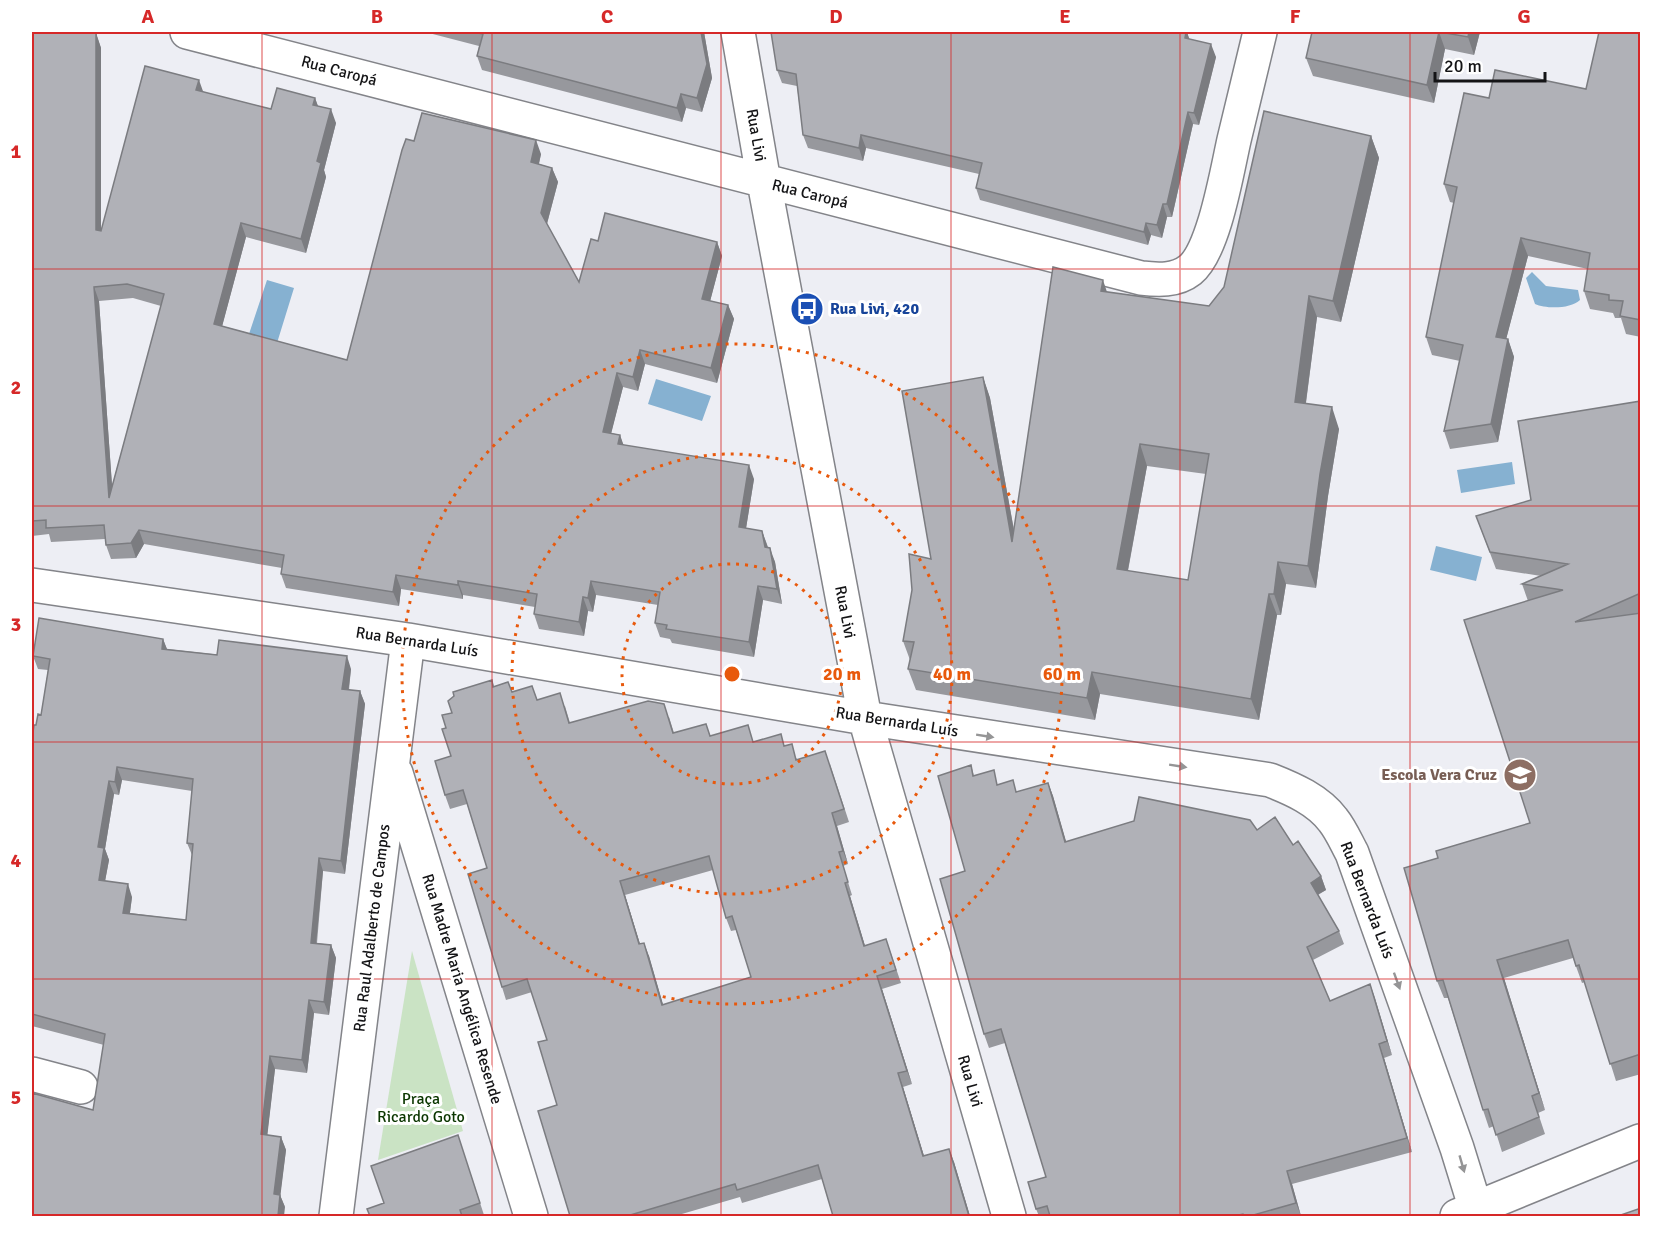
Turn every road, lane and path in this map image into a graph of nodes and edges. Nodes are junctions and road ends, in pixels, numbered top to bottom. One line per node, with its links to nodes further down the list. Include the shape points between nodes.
1 (187, 32): 4 (street, Rua Caropá)
2 (738, 32): 4 (street, Rua Livi)
3 (1260, 32): 4 (street, Rua Caropá, via 1217,213 1204,251 1191,270 1173,279 1142,278)
4 (764, 182): 7 (street, Rua Livi)
5 (32, 585): 6 (street, Rua Bernarda Luís)
6 (408, 640): 7 (street, Rua Bernarda Luís); 8 (street, Rua Raul Adalberto de Campos)
7 (865, 718): 12 (street, Rua Bernarda Luís, one-way to 12, via 1270,780 1314,802 1333,820 1352,853 1457,1148); 15 (street, Rua Livi)
8 (393, 761): 13 (street, Rua Raul Adalberto de Campos); 14 (street, Rua Madre Maria Angélica Resende)
9 (32, 1074): 10 (street)
10 (81, 1088)
11 (1641, 1141): 12 (street)
12 (1470, 1214)
13 (336, 1216)
14 (531, 1216)
15 (1009, 1216)

